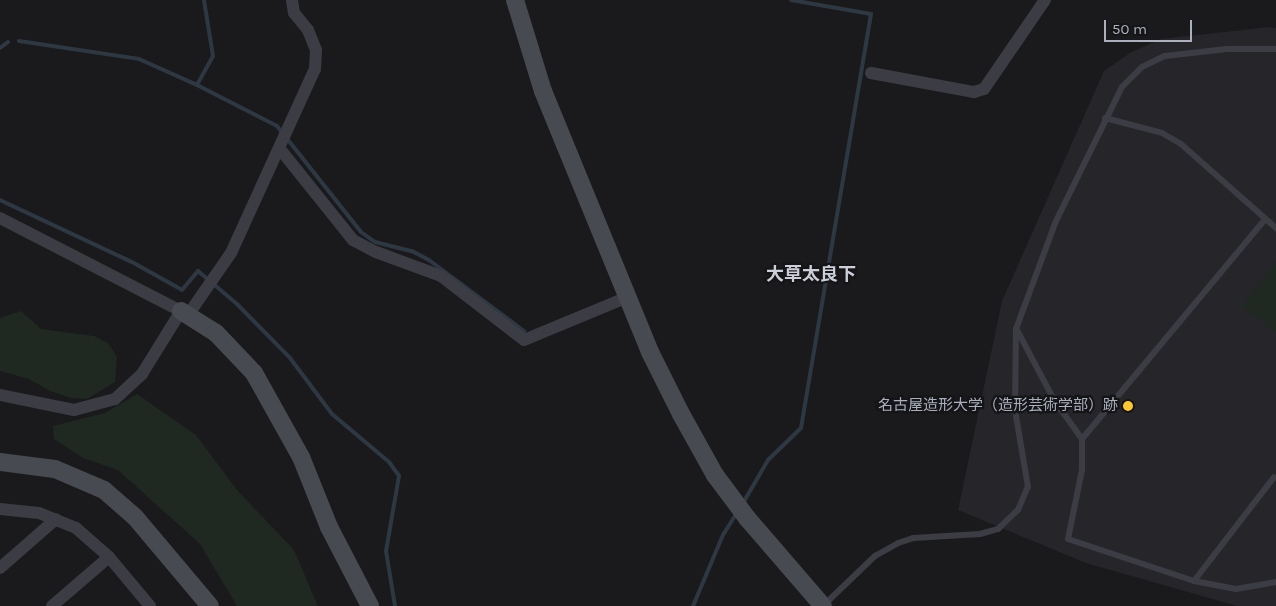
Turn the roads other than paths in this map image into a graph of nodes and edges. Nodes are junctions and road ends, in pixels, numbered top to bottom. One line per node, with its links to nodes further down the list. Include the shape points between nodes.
1 (292, 0): 7 (street, via 294,13 308,30 316,50 315,68)
2 (515, 0): 11 (street, via 543,91)
3 (1045, 0): 5 (street, via 984,89 974,92)
4 (1276, 49): 6 (lane, via 1227,49 1165,56 1142,67 1122,86)
5 (871, 73)
6 (1105, 118): 9 (lane, via 1162,133 1181,144); 13 (lane, via 1056,221)
7 (280, 149): 11 (street, via 353,240 441,276 524,340); 12 (street, via 231,253)
8 (0, 218): 12 (street)
9 (1265, 218): 10 (lane); 17 (lane)
10 (1276, 228)
11 (628, 297): 30 (street, via 681,414 725,488)
12 (184, 313): 14 (street, via 142,374 115,399 74,410); 29 (street, via 216,333 238,353 269,397 301,457 329,527)
13 (1016, 329): 15 (lane); 16 (lane)
14 (0, 395)
15 (1054, 400): 16 (lane); 17 (lane)
16 (1015, 410): 30 (lane, via 1028,487 1018,510 998,529 980,534 913,538 898,543 875,556)
17 (1082, 439): 24 (lane, via 1082,470 1068,539)
18 (0, 462): 28 (street, via 55,469 104,490 135,517)
19 (1274, 477): 24 (lane)
20 (0, 509): 21 (street, via 39,513)
21 (56, 519): 22 (street, via 86,535); 23 (street)
22 (109, 557): 26 (street); 27 (street)
23 (0, 568)
24 (1194, 582): 25 (lane, via 1236,589)
25 (1276, 582)
26 (52, 606)
27 (150, 606)
28 (210, 606)
29 (370, 606)
30 (823, 606)

